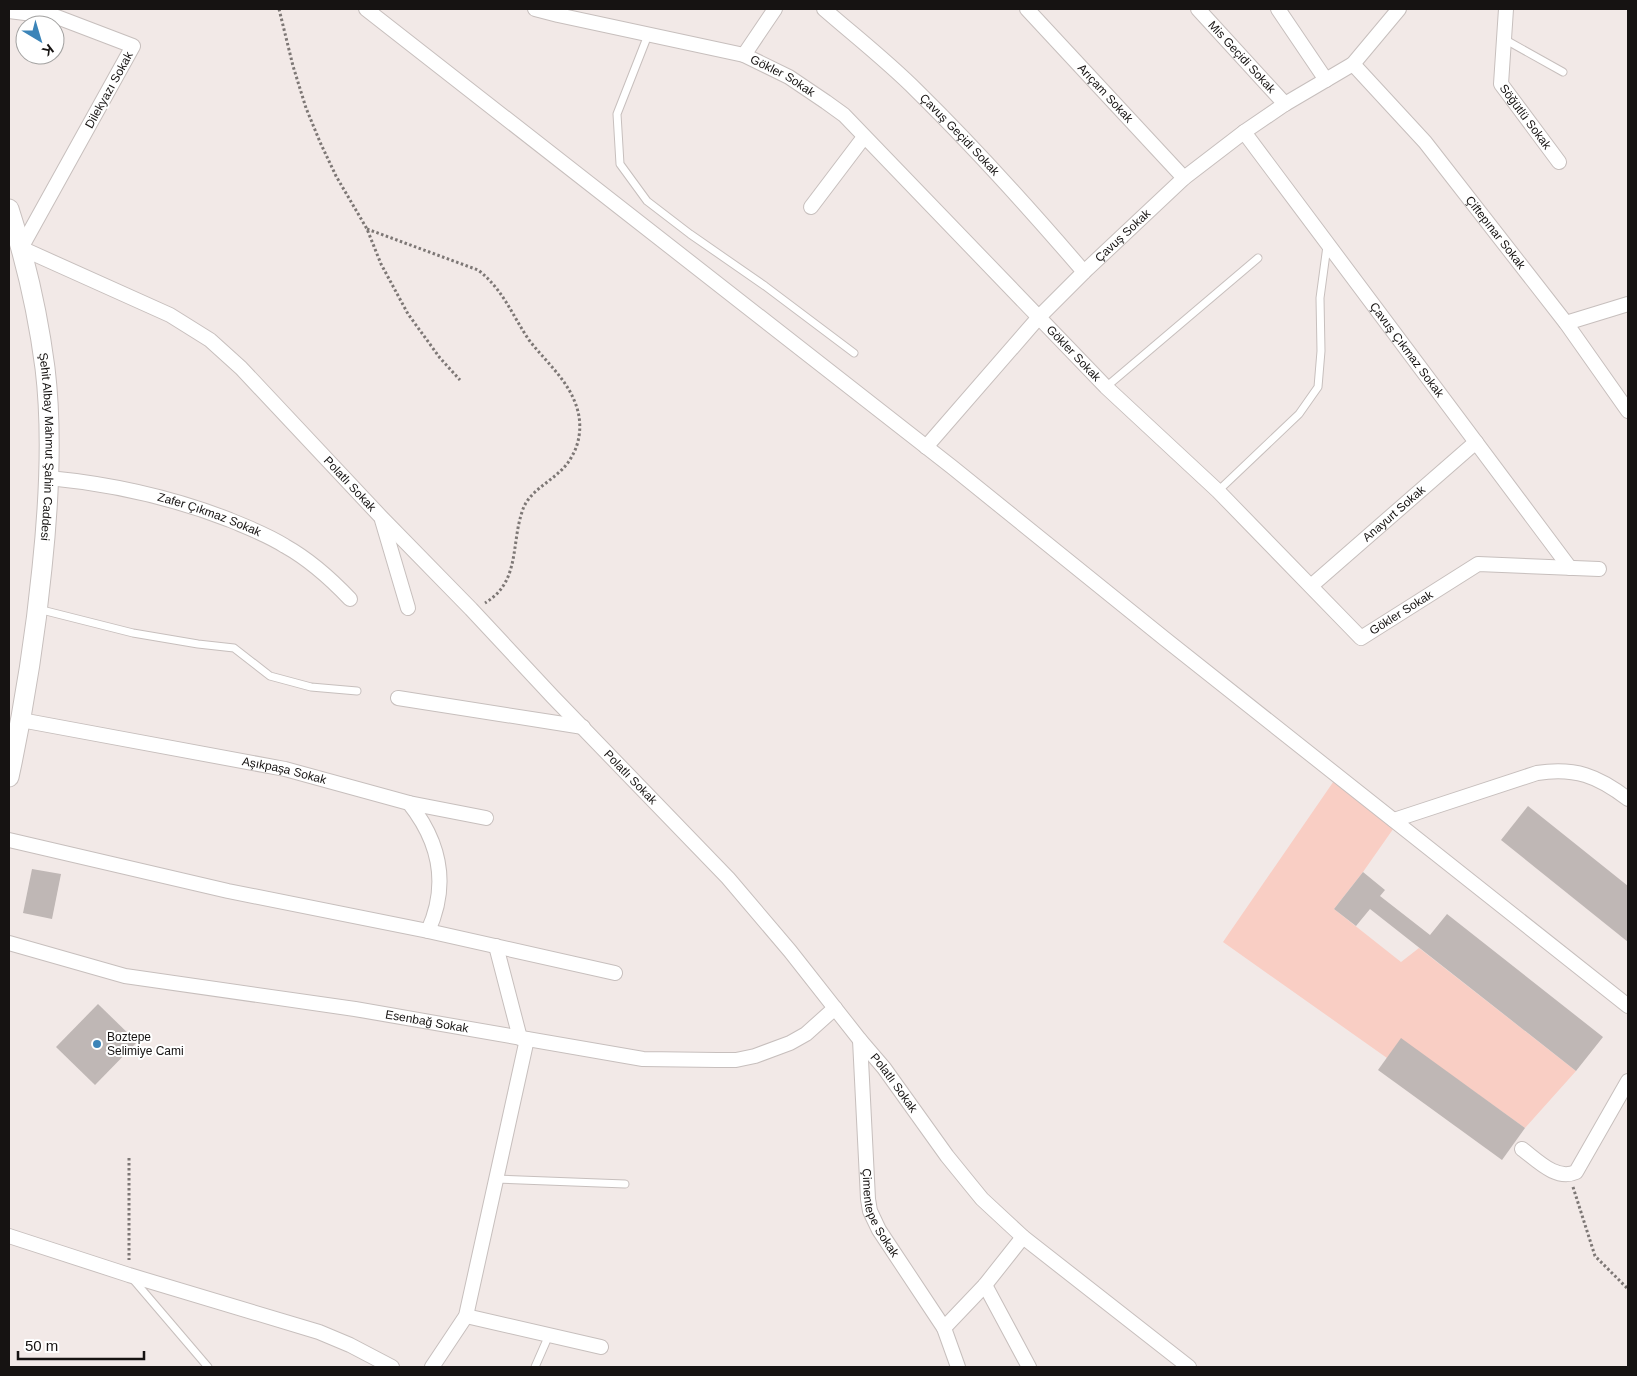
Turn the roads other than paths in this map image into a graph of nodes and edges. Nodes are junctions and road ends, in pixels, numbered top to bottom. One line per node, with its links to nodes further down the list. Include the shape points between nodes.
1 (366, 9): 36 (street)
2 (535, 9): 11 (street, Gökler Sokak)
3 (775, 9): 14 (street)
4 (824, 9): 28 (street, Çavuş Geçidi Sokak, via 914,88 1022,200)
5 (1027, 9): 22 (street, Arıçam Sokak)
6 (1198, 9): 18 (street, Mis Geçidi Sokak)
7 (1278, 9): 17 (street)
8 (1399, 9): 15 (street)
9 (1506, 9): 13 (street, Söğütlü Sokak)
10 (9, 11): 26 (street, Dilekyazı Sokak, via 57,17 133,46)
11 (562, 12): 12 (street, Gökler Sokak)
12 (648, 35): 14 (street, Gökler Sokak); 32 (lane, via 618,114 620,164 647,201)
13 (1504, 40): 16 (lane); 21 (street, Söğütlü Sokak, via 1501,84)
14 (744, 55): 20 (street, Gökler Sokak, via 814,93 844,115)
15 (1353, 64): 17 (street, Çavuş Sokak); 31 (street, Çiftepınar Sokak, via 1425,142)
16 (1563, 72)
17 (1326, 80): 18 (street, Çavuş Sokak)
18 (1285, 104): 19 (street, Çavuş Sokak)
19 (1244, 132): 22 (street, Çavuş Sokak); 25 (street, Çavuş Çıkmaz Sokak)
20 (864, 137): 23 (street); 30 (street, Gökler Sokak)
21 (1559, 162)
22 (1184, 178): 28 (street, Çavuş Sokak)
23 (811, 207)
24 (9, 209): 26 (street, Şehit Albay Mahmut Şahin Caddesi)
25 (1328, 243): 35 (street, Çavuş Çıkmaz Sokak); 38 (lane, via 1320,298 1318,387 1299,414)
26 (21, 248): 37 (street, Şehit Albay Mahmut Şahin Caddesi, via 33,294 45,370); 39 (street, Polatlı Sokak, via 170,315 210,340 241,368)
27 (1258, 258): 33 (lane)
28 (1084, 272): 30 (street, Çavuş Sokak)
29 (1628, 304): 31 (street)
30 (1039, 317): 33 (street, Gökler Sokak); 36 (street, Çavuş Sokak)
31 (1566, 323): 34 (street, Çiftepınar Sokak)
32 (854, 353)
33 (1106, 387): 38 (street, Gökler Sokak)
34 (1628, 411)
35 (1476, 442): 40 (street, Çavuş Çıkmaz Sokak); 42 (street, Anayurt Sokak)
36 (926, 447): 54 (street)
37 (49, 478): 43 (street, Zafer Çıkmaz Sokak, via 152,494 248,527 304,558); 44 (street, Şehit Albay Mahmut Şahin Caddesi)
38 (1218, 491): 42 (street, Gökler Sokak)
39 (380, 517): 45 (street); 49 (street, Polatlı Sokak)
40 (1570, 568): 41 (street, Gökler Sokak); 42 (street, Gökler Sokak, via 1478,564 1361,638)
41 (1599, 569)
42 (1311, 586)
43 (350, 599)
44 (38, 608): 46 (lane, via 143,635 234,648 270,676 312,687); 48 (street, Şehit Albay Mahmut Şahin Caddesi)
45 (408, 608)
46 (358, 691)
47 (398, 698): 49 (street)
48 (21, 720): 50 (street, Şehit Albay Mahmut Şahin Caddesi); 52 (street, Aşıkpaşa Sokak, via 285,769)
49 (583, 727): 61 (street, Polatlı Sokak, via 728,878)
50 (9, 778)
51 (1628, 799): 54 (street, via 1593,776 1550,771)
52 (409, 803): 53 (street, Aşıkpaşa Sokak); 56 (street, via 429,834 440,872 438,902)
53 (486, 818)
54 (1394, 820): 60 (street)
55 (9, 840): 56 (street, via 228,891)
56 (428, 931): 58 (street)
57 (9, 943): 62 (street, Esenbağ Sokak, via 125,976 355,1009)
58 (496, 946): 59 (street); 62 (street)
59 (615, 973)
60 (1628, 1006)
61 (835, 1008): 62 (street, Esenbağ Sokak, via 822,1022 790,1043 736,1060 643,1059); 63 (street, Polatlı Sokak)
62 (524, 1038): 66 (street)
63 (860, 1040): 69 (street, Polatlı Sokak, via 901,1090 964,1178); 73 (street, Çimentepe Sokak, via 870,1211 879,1230)
64 (1628, 1081): 65 (street, via 1576,1172 1564,1176 1555,1173)
65 (1522, 1149)
66 (496, 1179): 67 (lane); 72 (street)
67 (624, 1184)
68 (9, 1236): 70 (street)
69 (1023, 1237): 71 (street); 82 (street, Polatlı Sokak)
70 (130, 1275): 76 (lane); 77 (street, via 319,1332)
71 (985, 1286): 73 (street); 81 (street)
72 (466, 1316): 74 (street); 78 (street)
73 (944, 1328): 80 (street, Çimentepe Sokak)
74 (549, 1335): 75 (street); 79 (lane)
75 (601, 1347)
76 (208, 1367)
77 (392, 1367)
78 (432, 1367)
79 (535, 1367)
80 (958, 1367)
81 (1029, 1367)
82 (1189, 1367)

